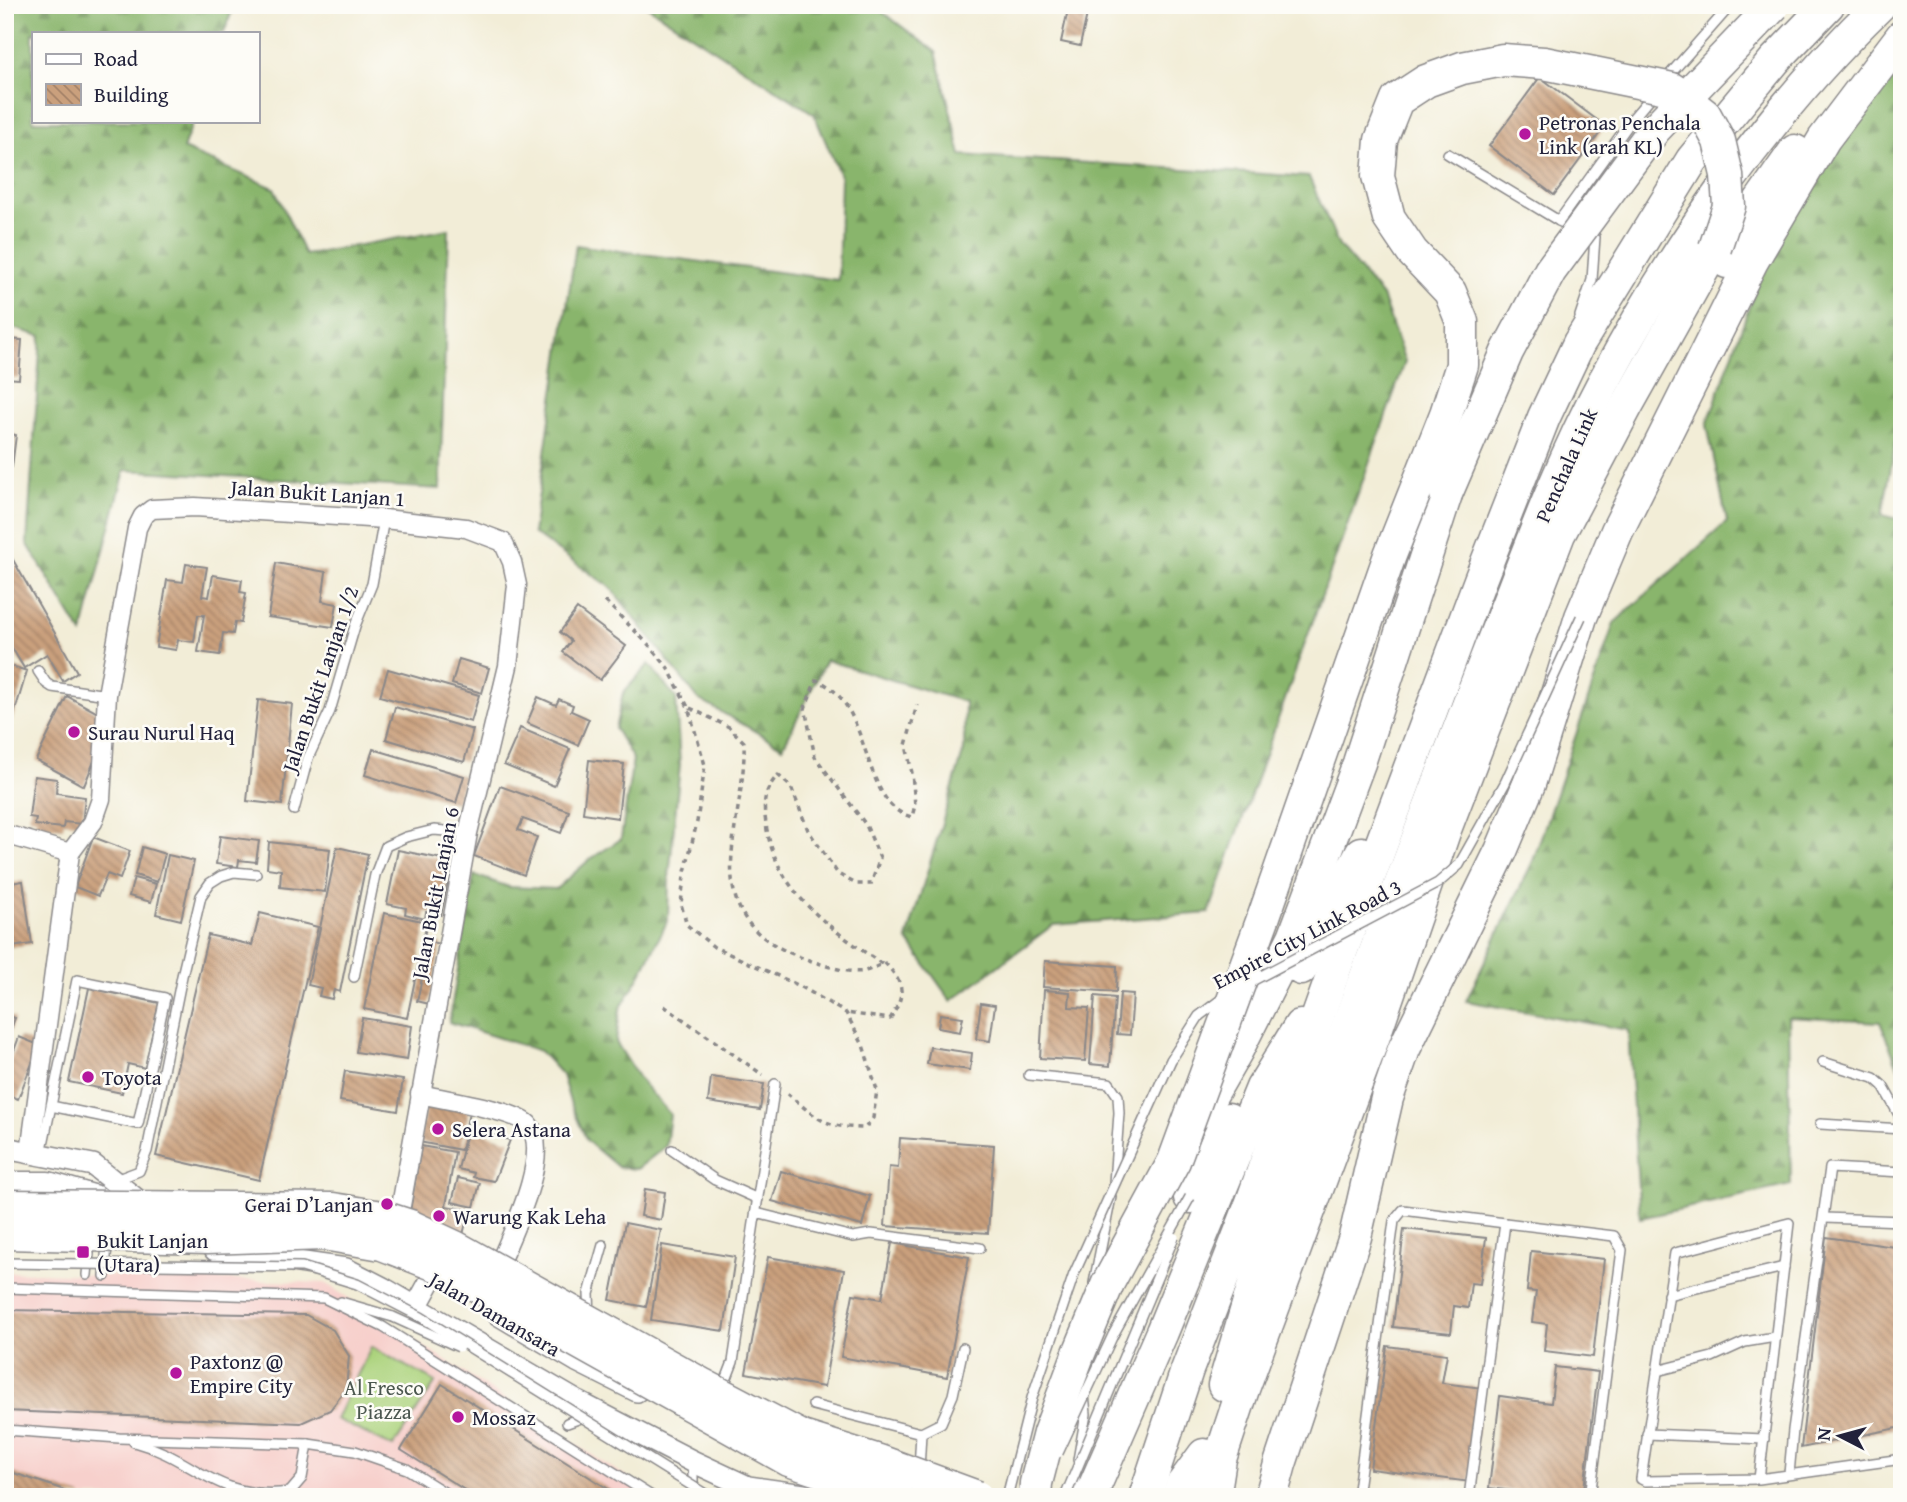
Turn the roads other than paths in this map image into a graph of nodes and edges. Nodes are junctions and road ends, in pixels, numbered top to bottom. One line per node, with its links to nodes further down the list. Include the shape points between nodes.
1 (1731, 5): 7 (lane, via 1633,118)
2 (1774, 5): 36 (highway, bridge, via 1654,130 1550,271 1507,352 1446,494 1359,763 1294,937)
3 (1828, 5): 8 (highway, Penchala Link, via 1775,60 1692,160 1579,343)
4 (1880, 5): 24 (highway, Penchala Link, via 1797,92 1743,160 1702,218 1601,386 1512,591)
5 (1902, 35): 10 (highway, via 1866,65 1814,122 1760,201 1606,480); 12 (highway, via 1824,139 1752,261 1617,531)
6 (1448, 154): 7 (lane)
7 (1559, 221): 8 (lane, via 1595,237 1592,280)
8 (1544, 417): 15 (highway, Penchala Link)
9 (384, 519): 11 (street, Jalan Bukit Lanjan 1, via 466,528); 14 (street, Jalan Bukit Lanjan 1, via 195,507 152,509 137,528); 16 (lane, Jalan Bukit Lanjan 1/2, via 372,584 330,711 308,758)
10 (1559, 534): 17 (highway); 36 (highway, bridge, via 1715,248 1729,206 1727,175 1719,141 1705,115 1672,89 1545,62 1503,60 1426,81 1397,100 1381,140 1378,176 1389,218 1412,252 1450,292 1462,322 1462,365)
11 (503, 542): 18 (street, Jalan Bukit Lanjan 6, via 517,585 511,642)
12 (1581, 617): 104 (lane, Empire City Link Road 3, bridge, via 1505,783 1459,865 1438,883 1228,994 1199,1016 1171,1060 1074,1274 1032,1398); 113 (highway, bridge, via 1529,784 1404,1049 1387,1098 1356,1237)
13 (38, 671): 14 (lane, via 52,687)
14 (107, 695): 20 (street, via 101,799 93,822)
15 (1422, 738): 22 (highway, Penchala Link); 41 (highway, via 1325,920)
16 (294, 810)
17 (1444, 832): 24 (highway, bridge); 112 (highway, via 1243,1389 1220,1459)
18 (468, 833): 23 (lane, via 434,830 386,846 375,875); 28 (street, Jalan Bukit Lanjan 6)
19 (5, 834): 20 (street)
20 (70, 853): 35 (street)
21 (256, 874): 38 (lane, via 221,876 201,896 147,1151 139,1171)
22 (1334, 971): 41 (highway, via 1262,1088); 44 (highway)
23 (354, 976)
24 (1362, 987): 44 (highway, via 1310,1130)
25 (1822, 1062): 30 (lane, via 1874,1078)
26 (1029, 1075): 106 (lane, via 1109,1083 1118,1096 1115,1180 1094,1278 1082,1373 1086,1414)
27 (775, 1084): 42 (lane)
28 (420, 1094): 58 (street, Jalan Bukit Lanjan 6); 67 (street, via 495,1110 527,1122 534,1135 534,1171)
29 (51, 1106): 29 (lane, via 77,980 164,998 138,1124); 35 (lane)
30 (1902, 1121)
31 (1820, 1124): 32 (lane)
32 (1902, 1129)
33 (5, 1148): 35 (street)
34 (672, 1150): 42 (lane, via 715,1180)
35 (35, 1154): 38 (street, via 93,1165)
36 (1174, 1161): 93 (highway, bridge, via 1108,1283 1082,1345 1049,1433 1036,1483)
37 (1902, 1172): 47 (lane, via 1830,1168)
38 (114, 1180): 48 (street)
39 (5, 1188): 40 (highway)
40 (48, 1188): 46 (lane, via 79,1203); 48 (highway)
41 (1204, 1196): 70 (highway); 88 (lane, bridge, via 1113,1335); 105 (lane, bridge)
42 (758, 1199): 45 (lane)
43 (5, 1206): 102 (highway, bridge, via 333,1209 382,1217 455,1247 802,1437)
44 (1263, 1208): 87 (highway); 109 (highway, via 1186,1370)
45 (755, 1213): 56 (lane, via 853,1237 871,1234); 77 (lane, via 733,1362)
46 (95, 1218)
47 (1825, 1218): 49 (lane); 91 (lane)
48 (163, 1221): 58 (street, Jalan Damansara, via 251,1226)
49 (1902, 1221)
50 (1505, 1223): 114 (lane, via 1403,1210 1394,1221); 115 (lane); 116 (lane, via 1614,1236 1622,1250)
51 (103, 1225): 54 (lane)
52 (5, 1233): 53 (street); 95 (highway, bridge, via 207,1238 324,1234 382,1244 449,1270 789,1460)
53 (90, 1242): 54 (street); 61 (lane)
54 (109, 1243): 57 (street); 62 (lane)
55 (603, 1245): 74 (lane, via 589,1294 590,1325)
56 (980, 1248)
57 (215, 1250): 68 (street, Jalan Damansara, via 346,1269)
58 (392, 1256): 63 (street, Jalan Damansara)
59 (5, 1263): 75 (lane, bridge, via 302,1267 357,1284)
60 (1784, 1267): 65 (lane); 65 (lane, via 1788,1223 1675,1253); 71 (lane)
61 (86, 1275)
62 (105, 1276)
63 (432, 1278): 67 (street, Jalan Damansara); 68 (street)
64 (5, 1288): 66 (lane)
65 (1668, 1295): 76 (lane)
66 (324, 1298): 75 (lane, bridge, via 393,1317); 98 (lane, via 383,1327)
67 (481, 1305): 74 (street, Jalan Damansara)
68 (416, 1307): 69 (street, Jalan Damansara)
69 (457, 1331): 73 (lane); 79 (street, Jalan Damansara)
70 (1162, 1332): 107 (highway); 108 (highway)
71 (1776, 1337): 76 (lane, via 1745,1342 1712,1357); 85 (lane)
72 (963, 1348): 82 (lane, via 953,1395 941,1423)
73 (449, 1351)
74 (577, 1361): 95 (street, Jalan Damansara, via 660,1402 712,1416)
75 (499, 1366): 100 (lane, bridge)
76 (1657, 1371): 83 (lane)
77 (719, 1398)
78 (813, 1405): 82 (lane)
79 (598, 1412): 80 (lane); 90 (street, Jalan Damansara)
80 (567, 1423)
81 (5, 1430): 84 (lane)
82 (921, 1433): 95 (lane)
83 (1647, 1434): 85 (lane); 92 (lane, via 1642,1481)
84 (119, 1438): 86 (lane); 86 (lane, via 158,1450 225,1488 261,1496 290,1492 302,1478)
85 (1764, 1439): 92 (lane)
86 (308, 1444): 97 (lane, via 355,1451 407,1469)
87 (1204, 1455): 110 (highway); 111 (highway)
88 (1055, 1459)
89 (1902, 1459): 91 (lane)
90 (692, 1461): 94 (street, Jalan Damansara); 99 (lane)
91 (1789, 1474): 92 (lane)
92 (1759, 1479)
93 (1041, 1488)
94 (736, 1489): 96 (street, Jalan Damansara, via 748,1487)
95 (908, 1491): 103 (street, Jalan Damansara)
96 (761, 1493): 101 (street, Jalan Damansara)
97 (452, 1497)
98 (653, 1497)
99 (693, 1497)
100 (710, 1497)
101 (818, 1497)
102 (977, 1497)
103 (989, 1497)
104 (1007, 1497)
105 (1065, 1497)
106 (1072, 1497)
107 (1090, 1497)
108 (1114, 1497)
109 (1145, 1497)
110 (1178, 1497)
111 (1201, 1497)
112 (1214, 1497)
113 (1271, 1497)
114 (1357, 1497)
115 (1469, 1497)
116 (1590, 1497)

